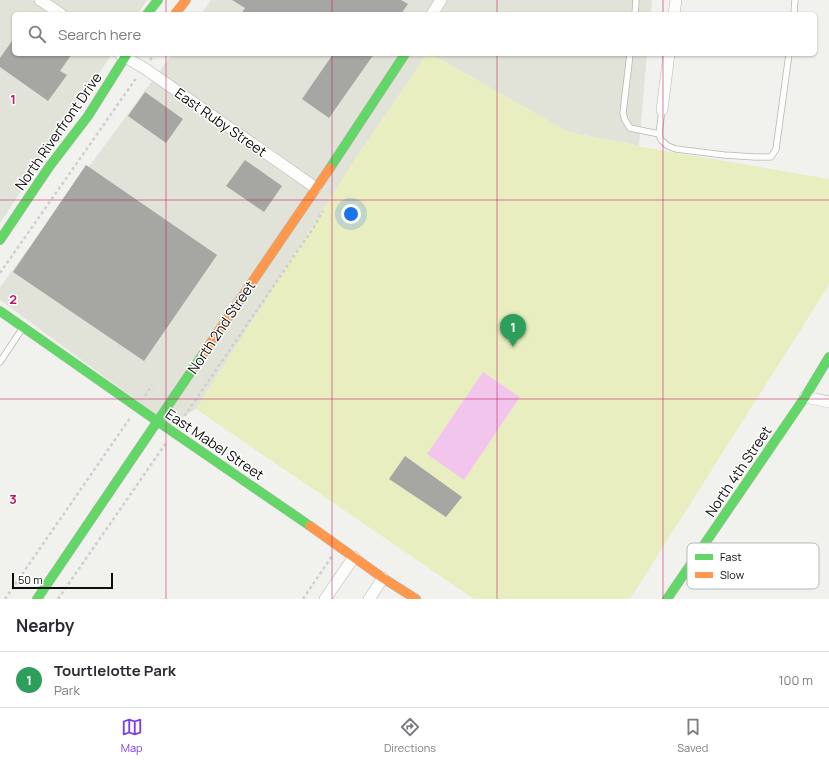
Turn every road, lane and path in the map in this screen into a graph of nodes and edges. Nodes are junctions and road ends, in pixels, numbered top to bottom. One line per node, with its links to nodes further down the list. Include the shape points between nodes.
1 (40, 0): 8 (street)
2 (158, 0): 9 (street)
3 (186, 0): 10 (street)
4 (441, 0): 11 (street)
5 (636, 0): 12 (lane)
6 (676, 0): 13 (street)
7 (795, 0): 14 (lane)
8 (58, 12)
9 (149, 12)
10 (176, 12)
11 (433, 12)
12 (635, 12)
13 (674, 12)
14 (794, 12)
15 (125, 56): 27 (street, North Riverfront Drive, via 88,116 49,167)
16 (127, 56): 22 (street, East Ruby Street)
17 (153, 56): 22 (path)
18 (404, 56): 25 (street, North 2nd Street)
19 (630, 56): 24 (lane, via 623,113 625,120 630,128)
20 (669, 56): 23 (street)
21 (789, 56): 24 (lane, via 776,149 771,157 676,149 661,140)
22 (144, 68): 25 (street, East Ruby Street); 28 (path)
23 (662, 110): 24 (lane)
24 (659, 134)
25 (316, 188): 37 (street, North 2nd Street)
26 (323, 211): 38 (path)
27 (0, 240)
28 (0, 274)
29 (0, 311): 30 (street, East Mabel Street)
30 (24, 327): 32 (lane); 36 (street, East Mabel Street)
31 (829, 357): 34 (street, North 4th Street)
32 (0, 362)
33 (152, 385): 36 (path)
34 (805, 398): 35 (street); 39 (street, North 4th Street)
35 (829, 402)
36 (138, 407): 37 (street, East Mabel Street); 44 (path)
37 (157, 422): 38 (street, East Mabel Street); 45 (street, North 2nd Street)
38 (173, 432): 40 (street, East Mabel Street); 46 (path)
39 (705, 543)
40 (339, 546): 41 (street, East Mabel Street); 47 (path)
41 (354, 557): 43 (street, East Mabel Street); 48 (street)
42 (687, 570): 51 (street, North 4th Street)
43 (383, 578): 49 (street); 50 (street, East Mabel Street)
44 (5, 599)
45 (37, 599)
46 (58, 599)
47 (303, 599)
48 (325, 599)
49 (369, 599)
50 (416, 599)
51 (667, 599)

